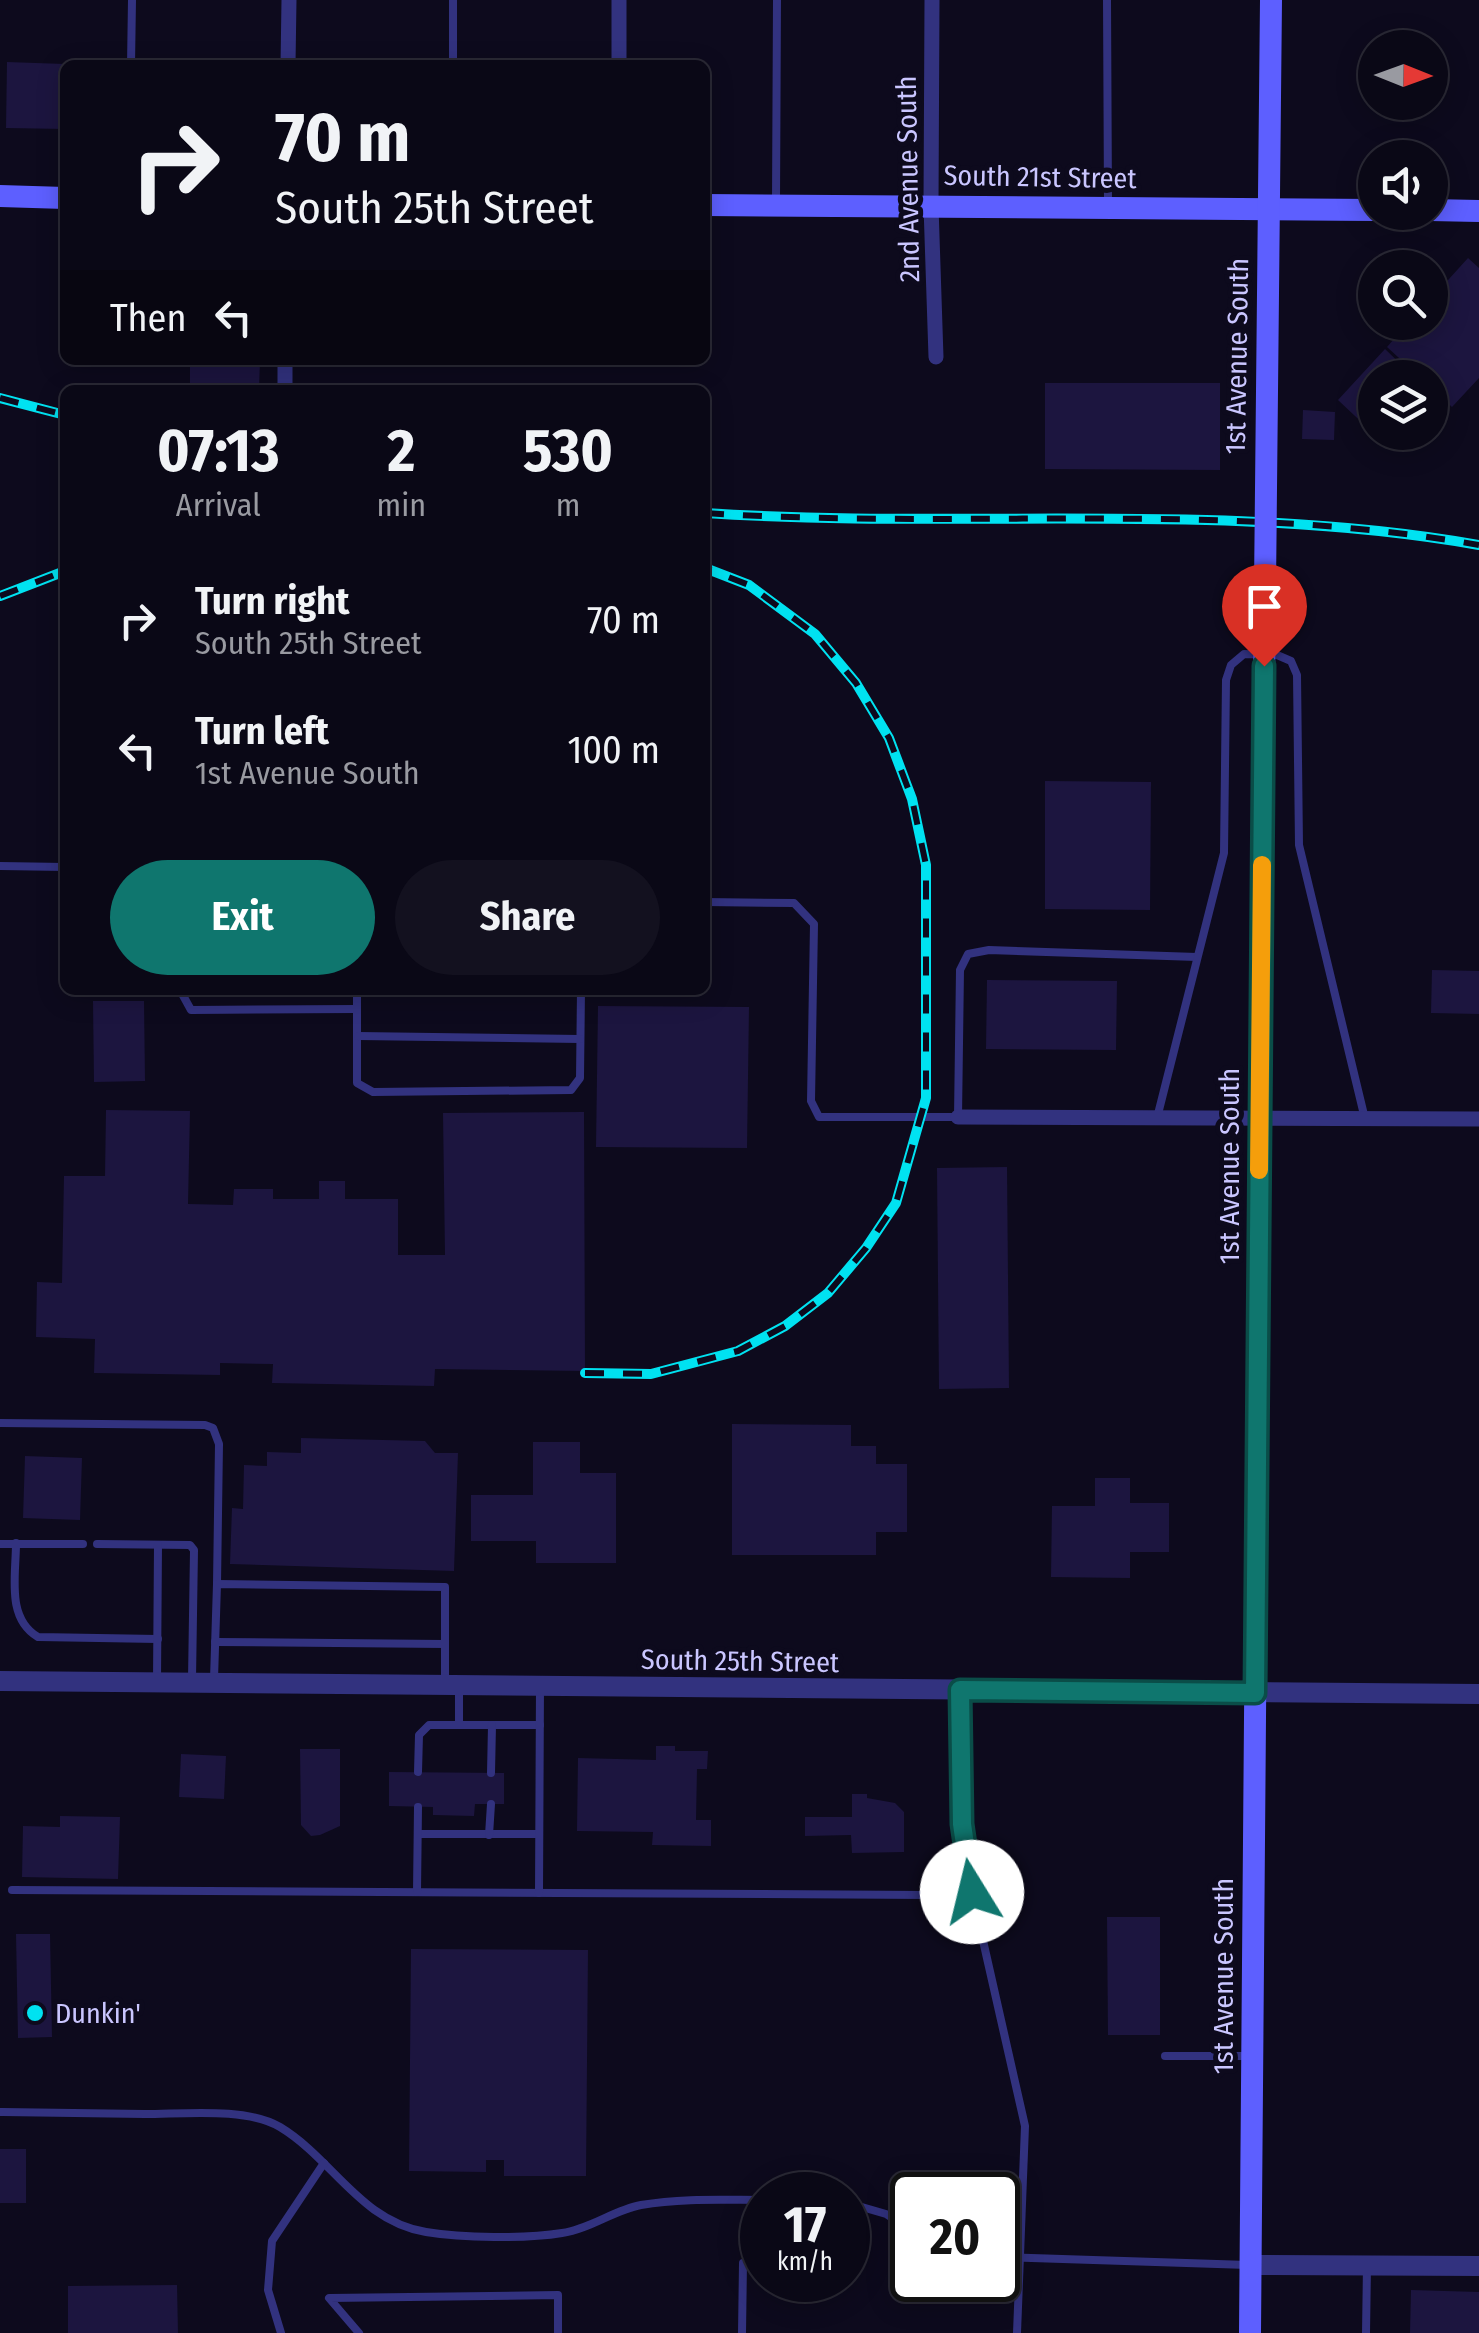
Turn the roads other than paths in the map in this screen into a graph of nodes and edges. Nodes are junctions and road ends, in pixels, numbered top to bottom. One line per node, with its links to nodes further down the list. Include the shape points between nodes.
1 (132, 0): 9 (lane)
2 (289, 0): 10 (street)
3 (453, 0): 11 (lane)
4 (619, 0): 12 (street)
5 (777, 0): 16 (lane)
6 (932, 0): 17 (street, 2nd Avenue South)
7 (1108, 0): 18 (lane)
8 (1271, 0): 35 (main road, 1st Avenue South, bridge)
9 (131, 60)
10 (288, 60)
11 (452, 60)
12 (619, 60)
13 (0, 196): 14 (main road)
14 (60, 198)
15 (710, 204): 16 (main road, South 21st Street)
16 (776, 205): 17 (main road, South 21st Street)
17 (931, 206): 18 (main road, South 21st Street); 22 (street, 2nd Avenue South)
18 (1108, 208): 19 (main road, South 21st Street)
19 (1358, 210)
20 (1448, 210): 21 (main road)
21 (1479, 210)
22 (936, 357)
23 (0, 866): 24 (lane)
24 (60, 868)
25 (710, 902): 33 (lane, via 794,903 814,924 811,1100 820,1117)
26 (1197, 957): 33 (lane, via 968,954 960,970); 34 (lane); 36 (lane, via 1224,853 1226,680 1244,654 1277,655 1291,660 1297,676 1299,845)
27 (183, 995): 30 (lane, via 191,1010)
28 (358, 995): 30 (lane)
29 (581, 995): 32 (lane)
30 (358, 1009): 31 (lane)
31 (358, 1036): 32 (lane); 32 (lane, via 358,1082 373,1092 571,1090 580,1078)
32 (580, 1039)
33 (958, 1117): 34 (street)
34 (1157, 1118): 35 (street)
35 (1260, 1118): 36 (street); 55 (main road, 1st Avenue South)
36 (1366, 1119): 37 (street)
37 (1479, 1119)
38 (0, 1424): 44 (lane, via 213,1428 219,1444)
39 (16, 1543): 40 (lane); 41 (lane); 45 (lane, via 16,1612 25,1629 38,1636)
40 (0, 1544)
41 (83, 1544)
42 (97, 1544): 43 (lane)
43 (158, 1545): 45 (lane); 50 (lane, via 194,1550)
44 (217, 1584): 46 (lane); 47 (lane, via 446,1587)
45 (158, 1639): 49 (lane)
46 (215, 1642): 47 (lane); 51 (lane)
47 (445, 1644): 52 (lane)
48 (0, 1681): 49 (street, South 25th Street)
49 (157, 1683): 50 (street, South 25th Street)
50 (192, 1683): 51 (street, South 25th Street)
51 (214, 1683): 52 (street, South 25th Street)
52 (452, 1686): 53 (street, South 25th Street); 58 (lane)
53 (540, 1686): 54 (street, South 25th Street); 57 (lane)
54 (960, 1690): 55 (street, South 25th Street); 69 (lane, via 962,1824)
55 (1255, 1693): 56 (street, South 25th Street); 72 (main road, 1st Avenue South)
56 (1479, 1694)
57 (540, 1724): 59 (lane); 66 (lane)
58 (459, 1725): 59 (lane); 60 (lane, via 429,1726 419,1735)
59 (492, 1725): 61 (lane)
60 (418, 1772)
61 (491, 1773)
62 (490, 1804): 65 (lane)
63 (418, 1807): 64 (lane)
64 (418, 1834): 65 (lane); 68 (lane)
65 (490, 1834): 66 (lane)
66 (539, 1834): 70 (lane)
67 (12, 1890): 68 (lane)
68 (417, 1892): 70 (lane)
69 (972, 1892): 70 (lane); 76 (lane, via 1025,2126)
70 (539, 1893)
71 (1165, 2056): 72 (lane)
72 (1252, 2056): 78 (main road, 1st Avenue South)
73 (0, 2112): 74 (lane, via 233,2114 278,2126)
74 (324, 2163): 75 (lane, via 387,2219 422,2232 464,2236 563,2233 636,2206); 83 (lane, via 272,2241 268,2290)
75 (740, 2200)
76 (1020, 2220)
77 (1020, 2257): 78 (lane)
78 (1250, 2265): 79 (street); 88 (main road, 1st Avenue South)
79 (1367, 2266): 80 (street); 89 (lane)
80 (1479, 2266)
81 (742, 2302): 86 (lane)
82 (1017, 2302): 87 (lane)
83 (281, 2333)
84 (359, 2333): 85 (lane, via 328,2298 558,2295)
85 (558, 2333)
86 (742, 2333)
87 (1016, 2333)
88 (1250, 2333)
89 (1366, 2333)

